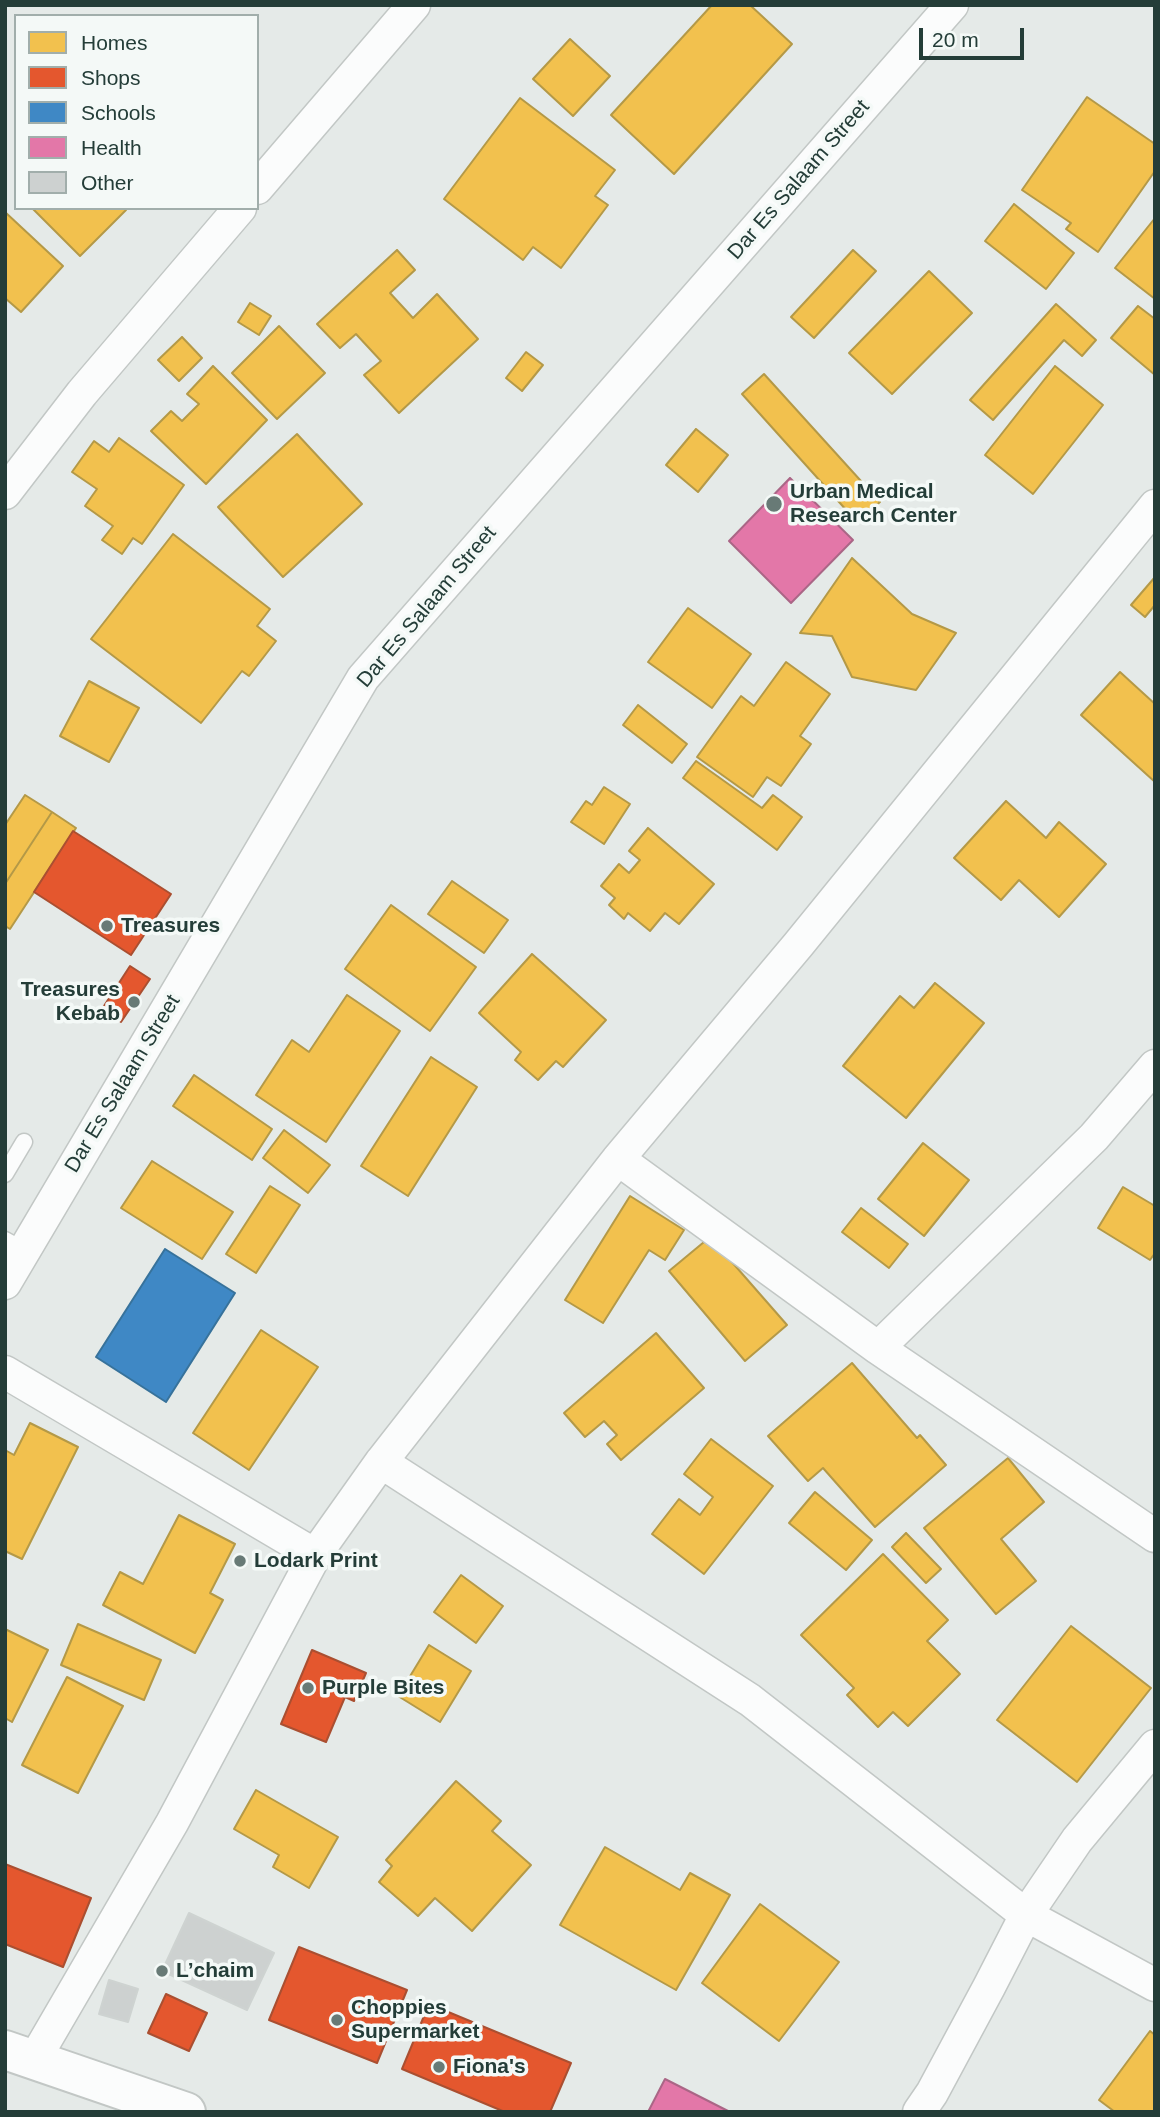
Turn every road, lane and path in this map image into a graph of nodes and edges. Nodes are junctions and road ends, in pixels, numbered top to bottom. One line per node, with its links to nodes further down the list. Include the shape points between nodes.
1 (414, 5): 3 (street)
2 (952, 5): 11 (street, Dar Es Salaam Street, via 363,678)
3 (259, 186)
4 (238, 210): 5 (street, via 82,393)
5 (5, 493)
6 (1155, 506): 9 (street)
7 (1155, 1066): 13 (street, via 1094,1137)
8 (24, 1142): 10 (lane)
9 (618, 1160): 13 (street); 15 (street)
10 (5, 1174)
11 (15, 1245): 12 (street, Dar Es Salaam Street)
12 (5, 1283)
13 (878, 1348): 16 (street)
14 (5, 1372): 17 (street)
15 (380, 1462): 17 (street); 19 (street, via 750,1700)
16 (1155, 1536)
17 (315, 1555): 21 (street, via 172,1824)
18 (1155, 1746): 19 (street, via 1077,1840)
19 (1026, 1915): 20 (street); 23 (street)
20 (1155, 1984)
21 (20, 2055): 22 (street)
22 (186, 2112)
23 (919, 2112)

